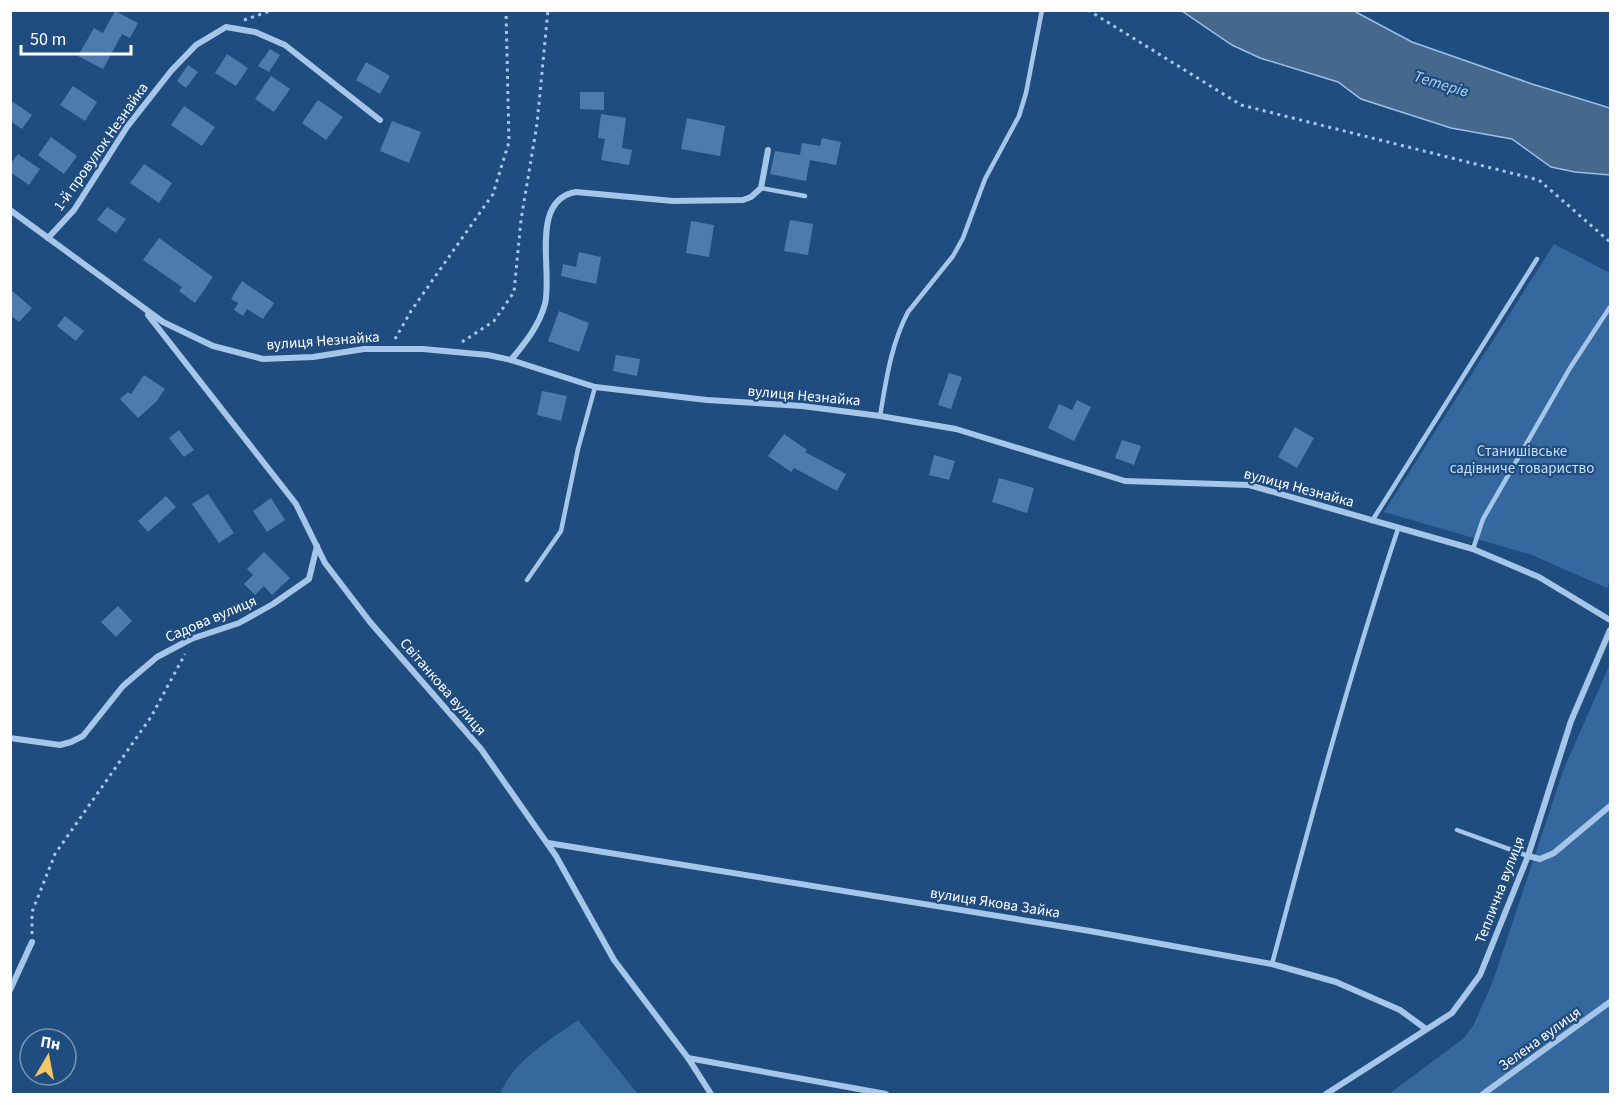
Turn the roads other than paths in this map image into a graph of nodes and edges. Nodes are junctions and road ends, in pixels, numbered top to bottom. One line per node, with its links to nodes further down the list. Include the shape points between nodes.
1 (1042, 10): 13 (lane, via 1019,116 985,179 953,256 903,321)
2 (380, 120): 7 (street, 1-й провулок Незнайка, via 285,45 255,32 226,27 196,45 171,71 128,127 74,210)
3 (768, 150): 4 (street)
4 (761, 188): 5 (lane); 11 (street, via 751,197 733,201 673,201 576,192 562,197 552,209 546,228 547,291 541,315)
5 (805, 196)
6 (10, 210): 7 (street, вулиця Незнайка)
7 (48, 238): 9 (street, вулиця Незнайка)
8 (1537, 259): 14 (lane)
9 (142, 307): 11 (street, вулиця Незнайка, via 163,322 213,346 263,359 389,348); 16 (street, Світанкова вулиця, via 296,504)
10 (1611, 307): 17 (lane, via 1570,368 1483,519)
11 (511, 360): 12 (street, вулиця Незнайка)
12 (595, 387): 13 (street, вулиця Незнайка); 18 (lane, via 561,531)
13 (880, 416): 14 (street, вулиця Незнайка, via 956,429 1125,481 1249,485)
14 (1372, 521): 15 (street, вулиця Незнайка)
15 (1398, 529): 17 (street, вулиця Незнайка); 27 (lane, via 1364,630)
16 (317, 546): 21 (street, Садова вулиця, via 309,579 261,612 191,639 157,657 123,686 83,736 60,745); 24 (street, Світанкова вулиця, via 325,563 370,622 481,749)
17 (1473, 549): 19 (street, вулиця Незнайка, via 1539,577)
18 (527, 580)
19 (1611, 620)
20 (1611, 630): 25 (street, Теплична вулиця, via 1571,721)
21 (10, 738)
22 (1611, 806): 25 (street, via 1554,853 1540,859)
23 (1457, 830): 25 (lane)
24 (548, 843): 27 (street, вулиця Якова Зайка); 31 (street, Світанкова вулиця, via 614,960)
25 (1528, 856): 30 (street, Теплична вулиця, via 1480,975 1452,1013)
26 (32, 942): 28 (street)
27 (1272, 964): 30 (street, вулиця Якова Зайка, via 1336,982 1400,1011)
28 (10, 990)
29 (1611, 1002): 35 (street, Зелена вулиця)
30 (1426, 1029): 34 (street, Теплична вулиця)
31 (688, 1058): 32 (street, Світанкова вулиця); 33 (street)
32 (711, 1095)
33 (886, 1095)
34 (1326, 1095)
35 (1483, 1095)

